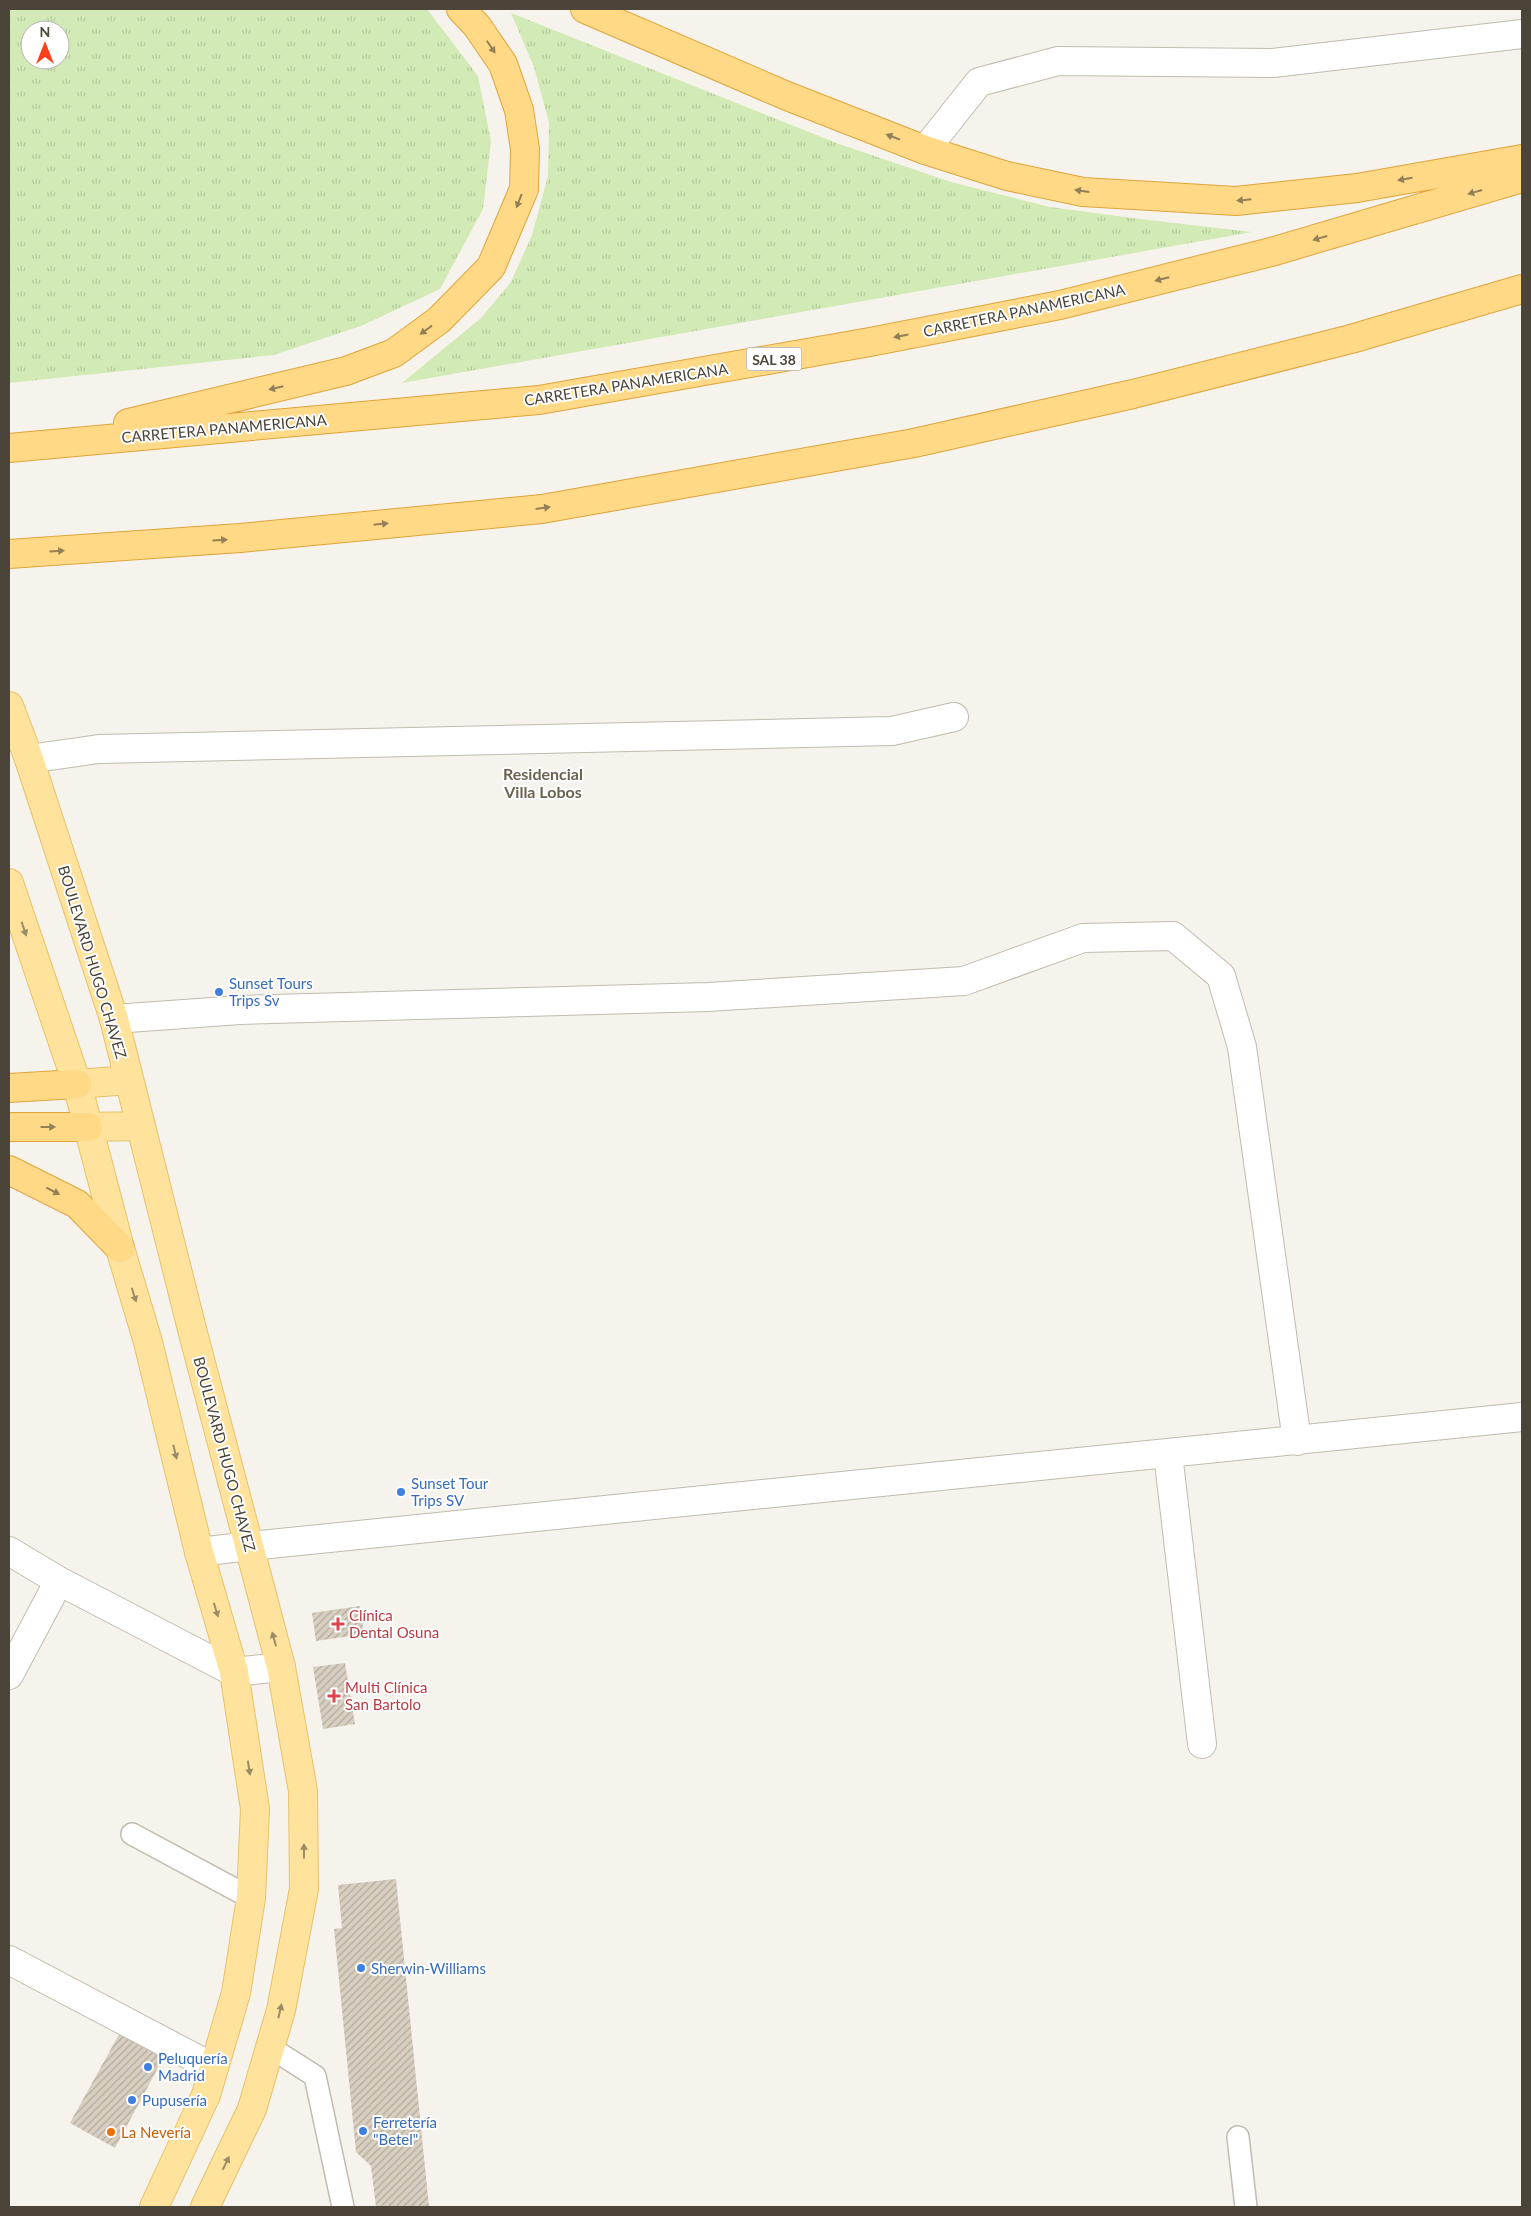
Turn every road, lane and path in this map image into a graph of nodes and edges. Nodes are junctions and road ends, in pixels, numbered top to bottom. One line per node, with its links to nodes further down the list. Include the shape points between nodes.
1 (461, 9): 8 (highway, one-way to 8, via 503,64 519,110 525,149 524,188 492,267 439,320 394,353 346,371)
2 (585, 9): 4 (highway, one-way to 2, via 787,96)
3 (1522, 34): 4 (street, via 1273,63 1058,61 979,82)
4 (926, 150): 5 (highway, one-way to 4, via 1358,188 1236,201 1083,192 1007,176)
5 (1522, 159)
6 (1522, 178): 8 (highway, CARRETERA PANAMERICANA / SAL 38, one-way to 8, via 1271,252 1070,302 870,342 539,400)
7 (1522, 289): 9 (highway, one-way to 7, via 240,538 572,504 914,443 1133,394 1351,339)
8 (22, 446)
9 (9, 554)
10 (9, 706): 12 (main road, BOULEVARD HUGO CHAVEZ)
11 (954, 717): 12 (street, via 892,731 99,749)
12 (29, 759): 14 (main road, BOULEVARD HUGO CHAVEZ)
13 (9, 883): 16 (main road, one-way to 16)
14 (114, 1019): 15 (main road, BOULEVARD HUGO CHAVEZ); 24 (street, via 250,1009 708,997 964,981 1083,938 1173,936 1221,976 1242,1047)
15 (128, 1080): 16 (main road); 18 (main road, BOULEVARD HUGO CHAVEZ)
16 (77, 1084): 17 (highway); 20 (main road)
17 (9, 1088)
18 (140, 1126): 20 (main road); 26 (main road, BOULEVARD HUGO CHAVEZ)
19 (9, 1127): 20 (highway, one-way to 20)
20 (88, 1127): 22 (main road)
21 (9, 1170): 22 (highway, one-way to 22, via 77,1204)
22 (120, 1248): 28 (main road, one-way to 28, via 148,1342)
23 (1522, 1418): 24 (street)
24 (1297, 1442): 25 (street)
25 (1168, 1454): 26 (street); 33 (street)
26 (250, 1546): 28 (street); 30 (main road, BOULEVARD HUGO CHAVEZ, one-way to 26)
27 (9, 1551): 29 (street)
28 (199, 1552): 31 (main road, one-way to 31)
29 (60, 1581): 31 (street); 32 (street)
30 (281, 1667): 31 (street); 37 (main road, BOULEVARD HUGO CHAVEZ, one-way to 30, via 281,2010 304,1889 303,1791)
31 (234, 1672): 35 (main road, one-way to 35, via 255,1809)
32 (9, 1675)
33 (1202, 1744)
34 (132, 1834): 35 (lane)
35 (252, 1898): 38 (main road, via 236,1993)
36 (9, 1960): 38 (street)
37 (270, 2048): 41 (main road, BOULEVARD HUGO CHAVEZ, one-way to 37, via 252,2109); 42 (lane, via 315,2076)
38 (214, 2068): 40 (main road, via 206,2095)
39 (1238, 2137): 43 (lane)
40 (154, 2207)
41 (205, 2207)
42 (343, 2207)
43 (1246, 2207)

